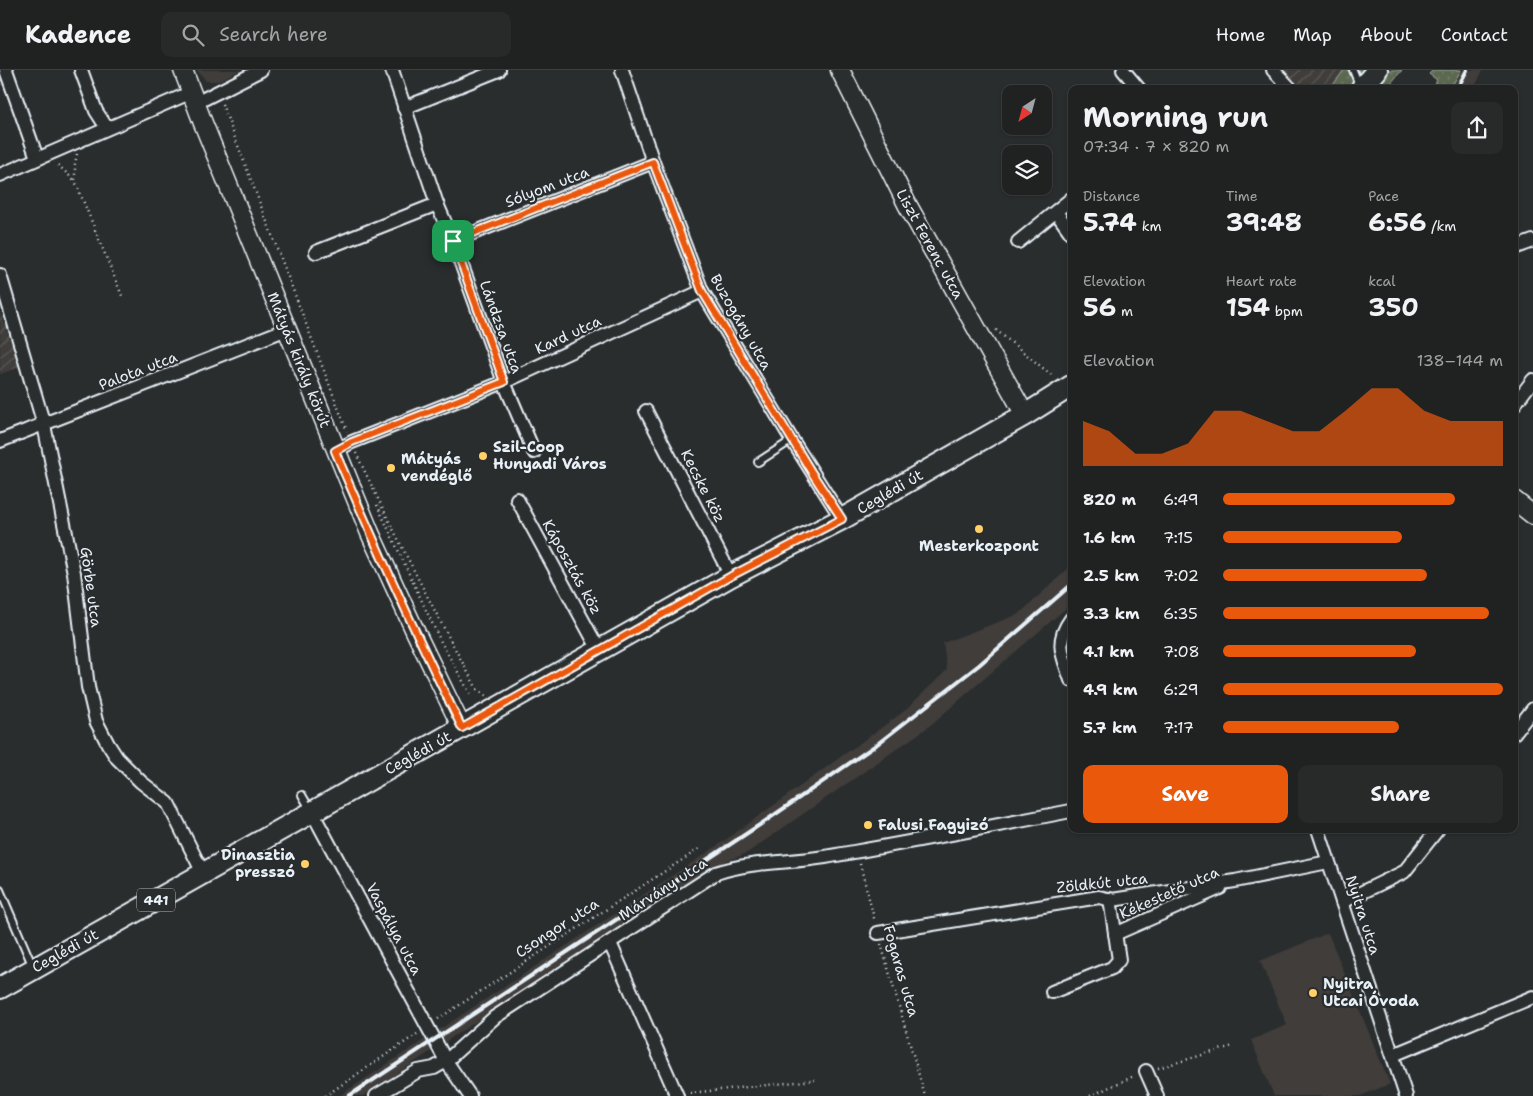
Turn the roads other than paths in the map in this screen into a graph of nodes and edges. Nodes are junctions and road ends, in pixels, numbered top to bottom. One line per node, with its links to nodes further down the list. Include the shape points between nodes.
1 (6, 70): 20 (street)
2 (81, 70): 19 (street, via 96,111)
3 (184, 70): 17 (street, Mátyás király körút)
4 (261, 70): 17 (street, via 217,92)
5 (392, 70): 18 (street, Lándzsa utca)
6 (499, 70): 18 (street)
7 (622, 70): 21 (street, Buzogány utca)
8 (840, 70): 40 (street, Liszt Ferenc utca, via 907,204)
9 (1123, 70): 13 (street)
10 (1273, 70): 14 (street)
11 (1352, 70): 15 (lane)
12 (1377, 70): 16 (main road)
13 (1136, 85)
14 (1287, 85)
15 (1359, 85)
16 (1364, 85)
17 (194, 98): 19 (street); 34 (street, Mátyás király körút)
18 (404, 108): 24 (street, Lándzsa utca)
19 (108, 128): 20 (street)
20 (37, 158): 22 (street)
21 (653, 162): 27 (street, Sólyom utca); 33 (street, Buzogány utca)
22 (0, 174)
23 (1068, 202): 25 (street)
24 (437, 204): 27 (street, Lándzsa utca); 31 (street)
25 (1056, 212): 26 (street); 29 (street)
26 (1068, 229)
27 (453, 241): 36 (street, Lándzsa utca)
28 (1533, 241): 30 (street)
29 (1018, 242)
30 (1518, 247)
31 (316, 252)
32 (0, 275): 41 (street, Görbe utca)
33 (702, 291): 36 (street, Kard utca); 42 (street, Buzogány utca)
34 (287, 329): 41 (street, Palota utca); 44 (street, Mátyás király körút)
35 (1533, 380): 38 (street)
36 (504, 382): 44 (street, Kard utca); 45 (street, Lándzsa utca)
37 (1064, 382): 40 (main road, Ceglédi út / 441)
38 (1518, 400)
39 (646, 411): 51 (street, Kecske köz)
40 (1026, 415): 50 (main road, Ceglédi út / 441)
41 (44, 425): 43 (street, Palota utca); 64 (street, Görbe utca, via 74,574 88,688 96,721 127,769 168,803)
42 (792, 440): 46 (lane); 50 (street, Buzogány utca)
43 (0, 441)
44 (335, 451): 56 (street, Mátyás király körút, via 416,634)
45 (534, 452)
46 (758, 462)
47 (516, 500): 53 (street, Káposztás köz)
48 (1518, 503): 49 (street)
49 (1533, 515)
50 (842, 519): 51 (main road, Ceglédi út / 441)
51 (731, 576): 53 (main road, Ceglédi út / 441)
52 (1068, 624): 54 (street, via 1060,640)
53 (600, 650): 56 (main road, Ceglédi út / 441)
54 (1068, 671)
55 (1533, 709): 57 (street)
56 (462, 728): 59 (main road, Ceglédi út / 441)
57 (1518, 728)
58 (302, 795): 59 (lane)
59 (312, 812): 64 (main road, Ceglédi út / 441); 77 (street, Vaspálya utca)
60 (1068, 812): 71 (street, Márvány utca, via 808,860 733,867 716,873)
61 (1319, 833): 63 (street, Nyitra utca)
62 (1435, 833): 68 (street, via 1404,872)
63 (1328, 862): 65 (street, Zöldkút utca); 68 (street, Nyitra utca)
64 (203, 873): 72 (main road, Ceglédi út / 441)
65 (1236, 881): 67 (street, Zöldkút utca); 70 (street, Kékestető utca)
66 (0, 890): 72 (lane)
67 (1110, 899): 69 (street, Zöldkút utca, via 1099,897); 70 (street, Kékestető utca)
68 (1342, 902): 76 (street, Nyitra utca)
69 (878, 933)
70 (1115, 934): 74 (street, Kékestető utca, via 1118,960 1112,968)
71 (610, 943): 77 (street, Márvány utca, via 496,1017); 79 (street)
72 (34, 969): 73 (main road, Ceglédi út / 441)
73 (0, 988)
74 (1052, 992)
75 (1533, 997): 76 (street)
76 (1393, 1055): 83 (street, Nyitra utca)
77 (446, 1061): 80 (street, Márvány utca, via 434,1068 418,1071); 81 (street, Vaspálya utca)
78 (1146, 1071): 82 (street)
79 (676, 1095)
80 (376, 1096)
81 (470, 1096)
82 (1157, 1096)
83 (1406, 1096)

